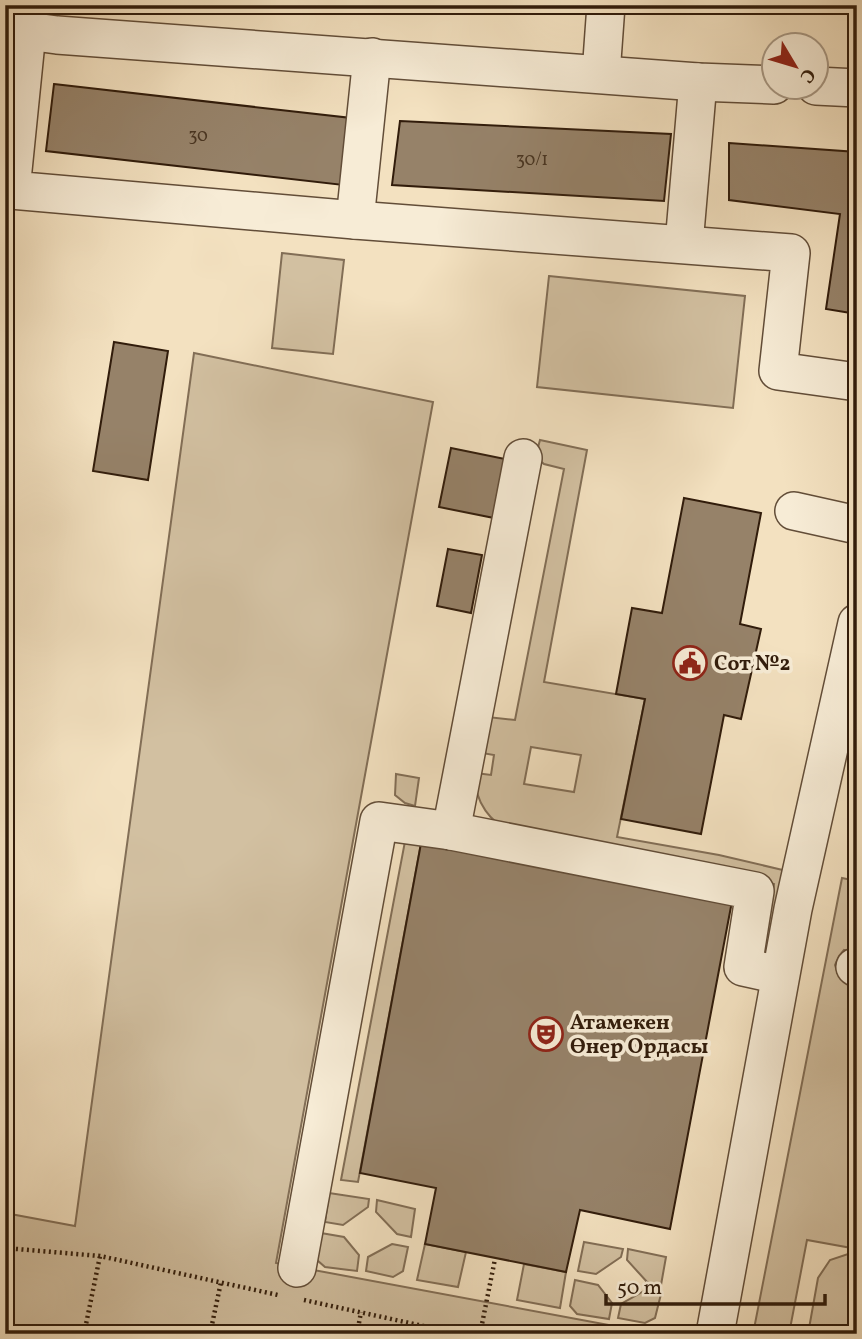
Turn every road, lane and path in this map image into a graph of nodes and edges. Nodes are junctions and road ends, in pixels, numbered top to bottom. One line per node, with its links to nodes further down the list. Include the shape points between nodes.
1 (606, 5): 4 (street)
2 (38, 25): 3 (street); 9 (street, via 11,190)
3 (372, 57): 4 (street); 9 (street)
4 (601, 74): 5 (street)
5 (698, 82): 6 (street); 10 (street)
6 (760, 84)
7 (830, 87): 8 (street)
8 (857, 88)
9 (355, 220): 10 (street)
10 (684, 244): 11 (street, via 791,253 778,371)
11 (857, 383)
12 (523, 458): 16 (street)
13 (794, 511): 14 (street)
14 (857, 525)
15 (857, 622): 17 (street)
16 (451, 831): 17 (street, via 755,891 743,967); 22 (street, via 379,821)
17 (780, 975): 31 (street)
18 (5, 1248): 19 (path)
19 (100, 1256): 21 (path); 26 (path)
20 (495, 1259): 30 (path)
21 (221, 1282): 22 (path); 27 (path)
22 (293, 1287): 23 (path)
23 (361, 1312): 28 (path); 29 (path)
24 (5, 1333): 25 (path)
25 (64, 1334)
26 (84, 1334)
27 (210, 1334)
28 (357, 1334)
29 (460, 1334)
30 (480, 1334)
31 (715, 1334)

